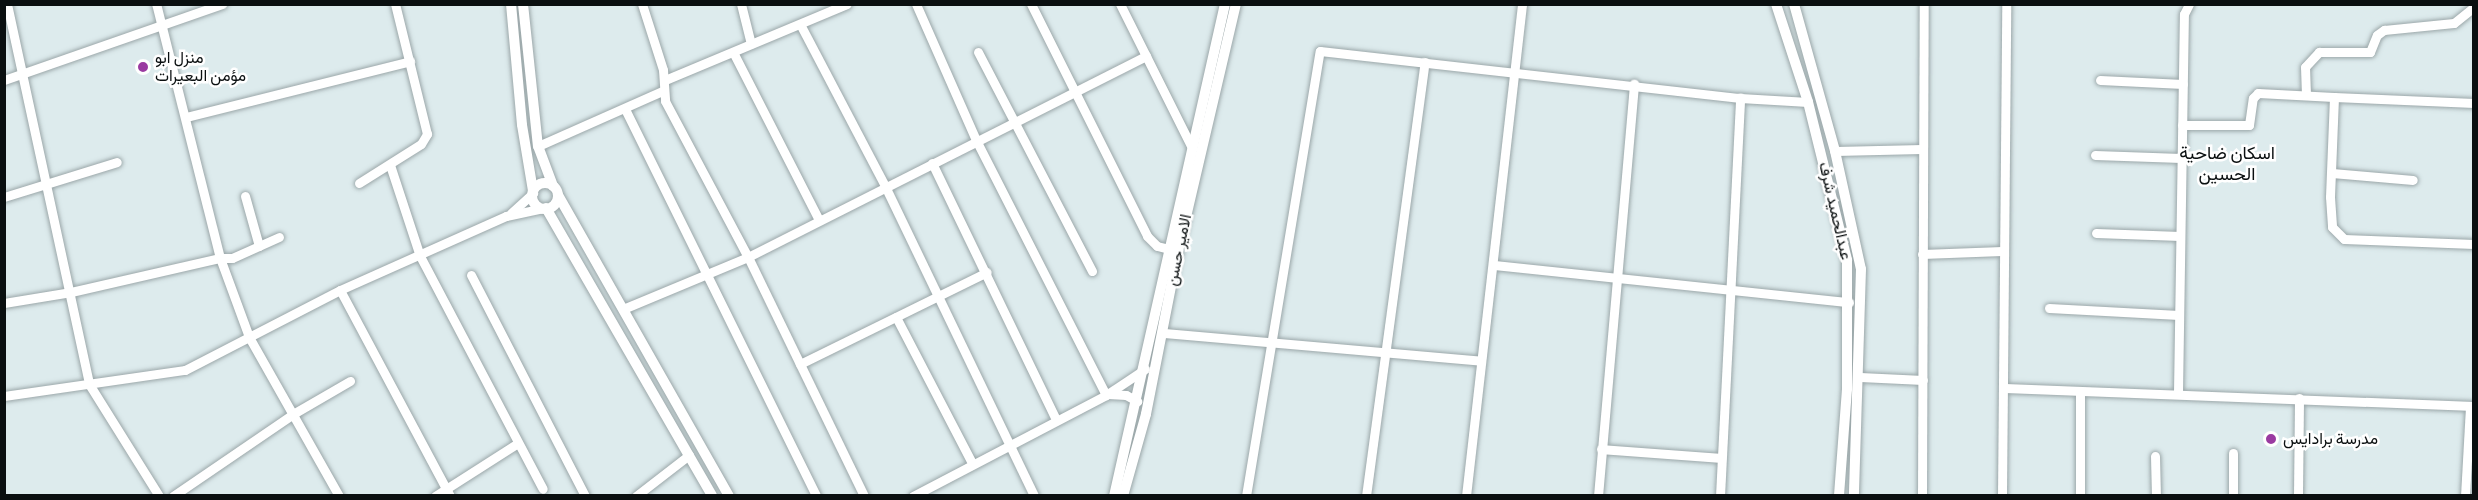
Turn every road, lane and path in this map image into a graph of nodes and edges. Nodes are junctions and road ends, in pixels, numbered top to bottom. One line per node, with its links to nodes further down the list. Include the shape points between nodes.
1 (7, 4): 32 (street)
2 (156, 4): 23 (street)
3 (222, 4): 23 (street)
4 (395, 4): 29 (street)
5 (511, 4): 65 (main road, via 522,125)
6 (523, 4): 50 (main road)
7 (642, 4): 34 (street)
8 (741, 4): 25 (street)
9 (848, 4): 20 (street)
10 (916, 4): 49 (street)
11 (1031, 4): 39 (street)
12 (1120, 4): 28 (street)
13 (1225, 4): 51 (main road, الامير حسن)
14 (1236, 4): 76 (main road, الامير حسن)
15 (1522, 4): 31 (street)
16 (1776, 4): 43 (main road, عبدالحميد شرف)
17 (1794, 4): 53 (main road, عبدالحميد شرف)
18 (1924, 4): 52 (street)
19 (2006, 4): 77 (street)
20 (836, 7): 24 (street)
21 (2474, 7): 40 (street, via 2454,23 2384,30 2377,35 2370,52 2319,52 2306,67)
22 (2184, 8): 37 (street)
23 (161, 24): 32 (street); 46 (street)
24 (800, 24): 25 (street); 63 (street)
25 (751, 44): 26 (street)
26 (733, 52): 34 (street); 70 (street)
27 (978, 52): 47 (street)
28 (1146, 56): 39 (street); 51 (street)
29 (410, 61): 46 (street); 58 (street, via 427,134 421,144)
30 (1425, 62): 31 (street); 100 (street, via 1325,49 1317,56); 101 (street)
31 (1516, 72): 36 (street); 82 (street)
32 (21, 75): 33 (street); 62 (street)
33 (4, 80)
34 (665, 80): 38 (street)
35 (2100, 80): 37 (street)
36 (1634, 84): 42 (street); 87 (street)
37 (2183, 84): 48 (street)
38 (662, 91): 45 (street); 80 (street)
39 (1074, 92): 47 (street); 76 (street, via 1147,236 1157,246)
40 (2306, 95): 41 (street); 48 (street, via 2255,94 2251,123 2246,126)
41 (2334, 97): 44 (street); 59 (street)
42 (1740, 98): 43 (street); 89 (street)
43 (1808, 102): 92 (main road, عبدالحميد شرف, via 1844,243)
44 (2474, 103)
45 (625, 109): 50 (street); 86 (street)
46 (186, 117): 81 (street)
47 (1014, 121): 49 (street); 83 (street)
48 (2182, 124): 55 (street)
49 (976, 140): 57 (street); 112 (street)
50 (538, 146): 64 (main road)
51 (1191, 146): 76 (main road, الامير حسن)
52 (1922, 149): 53 (street); 78 (street)
53 (1835, 151): 105 (main road, عبدالحميد شرف, via 1861,269)
54 (2095, 155): 55 (street)
55 (2181, 158): 72 (street)
56 (117, 162): 62 (street)
57 (932, 163): 63 (street); 84 (street)
58 (390, 165): 61 (street); 79 (street)
59 (2332, 173): 60 (street); 74 (street, via 2330,219 2337,235 2344,239)
60 (2413, 180)
61 (359, 183)
62 (46, 184): 67 (street); 90 (street)
63 (885, 186): 70 (street); 91 (street)
64 (556, 190): 65 (main road, via 540,184); 68 (main road, via 553,206); 95 (main road)
65 (533, 192): 68 (main road, via 536,204); 69 (street)
66 (245, 196): 75 (street)
67 (4, 197)
68 (545, 208): 69 (street); 123 (main road)
69 (506, 216): 79 (street)
70 (819, 220): 80 (street)
71 (2096, 233): 72 (street)
72 (2180, 236): 96 (street)
73 (279, 237): 75 (street)
74 (2474, 244)
75 (259, 246): 81 (street, via 232,258)
76 (1174, 250): 98 (main road, الامير حسن); 104 (main road, الامير حسن)
77 (2002, 251): 78 (street); 109 (street)
78 (1922, 254): 106 (street)
79 (420, 256): 88 (street); 119 (street)
80 (748, 257): 86 (street); 103 (street)
81 (220, 258): 90 (street); 99 (street)
82 (1494, 265): 87 (street); 102 (street)
83 (1092, 271)
84 (987, 272): 91 (street); 118 (street)
85 (471, 275): 133 (street)
86 (707, 275): 95 (street); 137 (street)
87 (1616, 280): 89 (street); 121 (street)
88 (340, 290): 99 (street); 128 (street)
89 (1731, 291): 92 (street); 125 (street)
90 (71, 292): 93 (street); 108 (street)
91 (939, 297): 97 (street); 120 (street)
92 (1849, 302): 148 (main road, عبدالحميد شرف)
93 (4, 303)
94 (2049, 308): 96 (street)
95 (623, 309): 136 (main road)
96 (2180, 315): 111 (street)
97 (896, 317): 103 (street); 126 (street)
98 (1163, 333): 100 (street); 142 (main road, الامير حسن)
99 (249, 337): 108 (street, via 179,372); 117 (street)
100 (1270, 341): 101 (street); 143 (street)
101 (1386, 352): 102 (street); 144 (street)
102 (1480, 361): 145 (street)
103 (801, 364): 138 (street)
104 (1144, 369): 112 (street); 115 (main road, الامير حسن)
105 (1860, 377): 106 (street); 149 (main road, عبدالحميد شرف)
106 (1923, 380): 150 (street)
107 (350, 381): 117 (street)
108 (89, 384): 113 (street); 129 (street)
109 (2005, 388): 110 (street); 151 (street)
110 (2080, 390): 111 (street); 152 (street)
111 (2178, 392): 114 (street)
112 (1106, 394): 115 (street, via 1126,395); 118 (street)
113 (4, 396)
114 (2300, 398): 116 (street); 155 (street)
115 (1137, 401): 141 (main road, الامير حسن)
116 (2472, 406): 156 (street)
117 (293, 414): 130 (street); 131 (street)
118 (1056, 419): 120 (street)
119 (518, 442): 127 (street); 128 (street)
120 (1008, 444): 126 (street); 140 (street)
121 (1601, 449): 125 (street); 146 (street)
122 (2233, 453): 154 (street)
123 (689, 455): 134 (street); 135 (main road)
124 (2155, 456): 153 (street)
125 (1721, 458): 147 (street)
126 (972, 463): 139 (street)
127 (543, 489)
128 (448, 491): 132 (street)
129 (159, 495)
130 (175, 495)
131 (339, 495)
132 (435, 495)
133 (585, 495)
134 (636, 495)
135 (712, 495)
136 (729, 495)
137 (816, 495)
138 (864, 495)
139 (913, 495)
140 (1034, 495)
141 (1114, 495)
142 (1123, 495)
143 (1246, 495)
144 (1366, 495)
145 (1466, 495)
146 (1598, 495)
147 (1720, 495)
148 (1839, 495)
149 (1854, 495)
150 (1922, 495)
151 (2002, 495)
152 (2080, 495)
153 (2156, 495)
154 (2233, 495)
155 (2298, 495)
156 (2465, 495)

